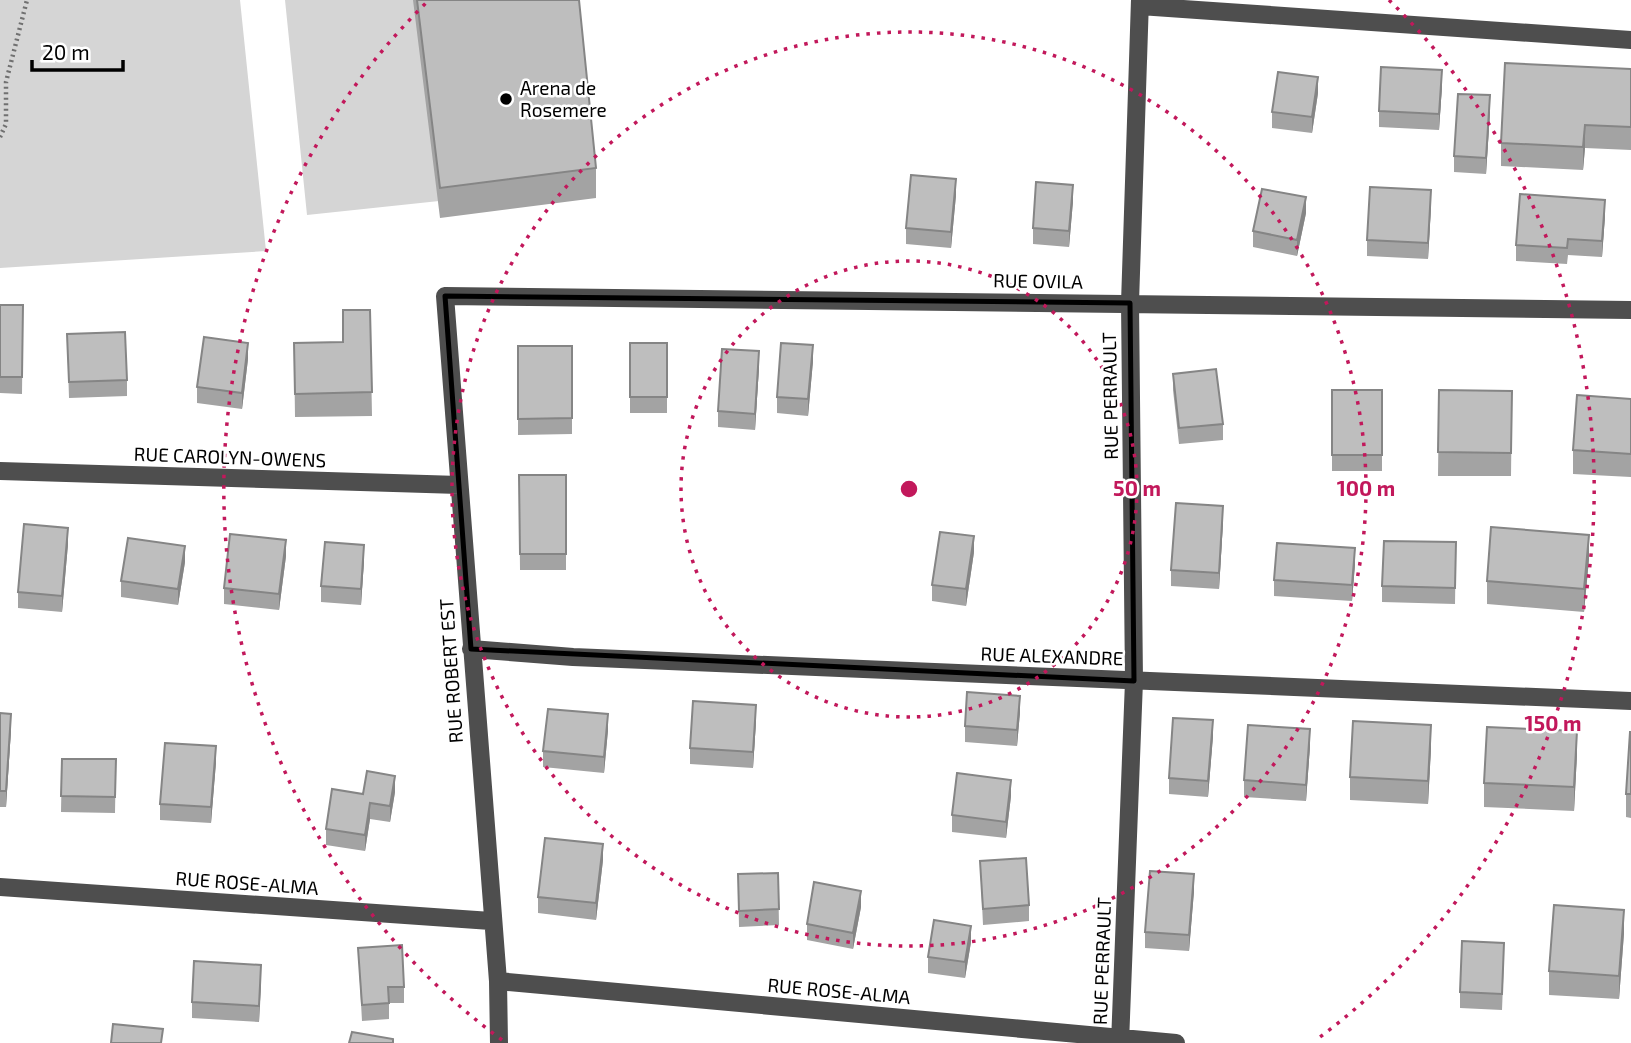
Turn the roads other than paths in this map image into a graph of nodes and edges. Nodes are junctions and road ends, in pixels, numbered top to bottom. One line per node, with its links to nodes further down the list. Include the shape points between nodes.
1 (1140, 3): 2 (street); 4 (street, RUE PERRAULT)
2 (1631, 40)
3 (445, 296): 4 (street, RUE OVILA); 7 (street, RUE ROBERT EST)
4 (1130, 303): 5 (street, RUE OVILA); 9 (street, RUE PERRAULT)
5 (1631, 310)
6 (0, 471): 7 (street, RUE CAROLYN-OWENS)
7 (459, 485): 8 (street, RUE ROBERT EST)
8 (471, 649): 9 (street, RUE ALEXANDRE); 12 (street, RUE ROBERT EST)
9 (1134, 681): 10 (street, RUE ALEXANDRE); 14 (street, RUE PERRAULT)
10 (1631, 701)
11 (0, 887): 12 (street, RUE ROSE-ALMA)
12 (491, 921): 13 (street, RUE ROBERT EST)
13 (498, 981): 14 (street, RUE ROSE-ALMA); 15 (street, RUE ROBERT EST)
14 (1120, 1040): 16 (street, RUE ROSE-ALMA)
15 (499, 1043)
16 (1176, 1043)

